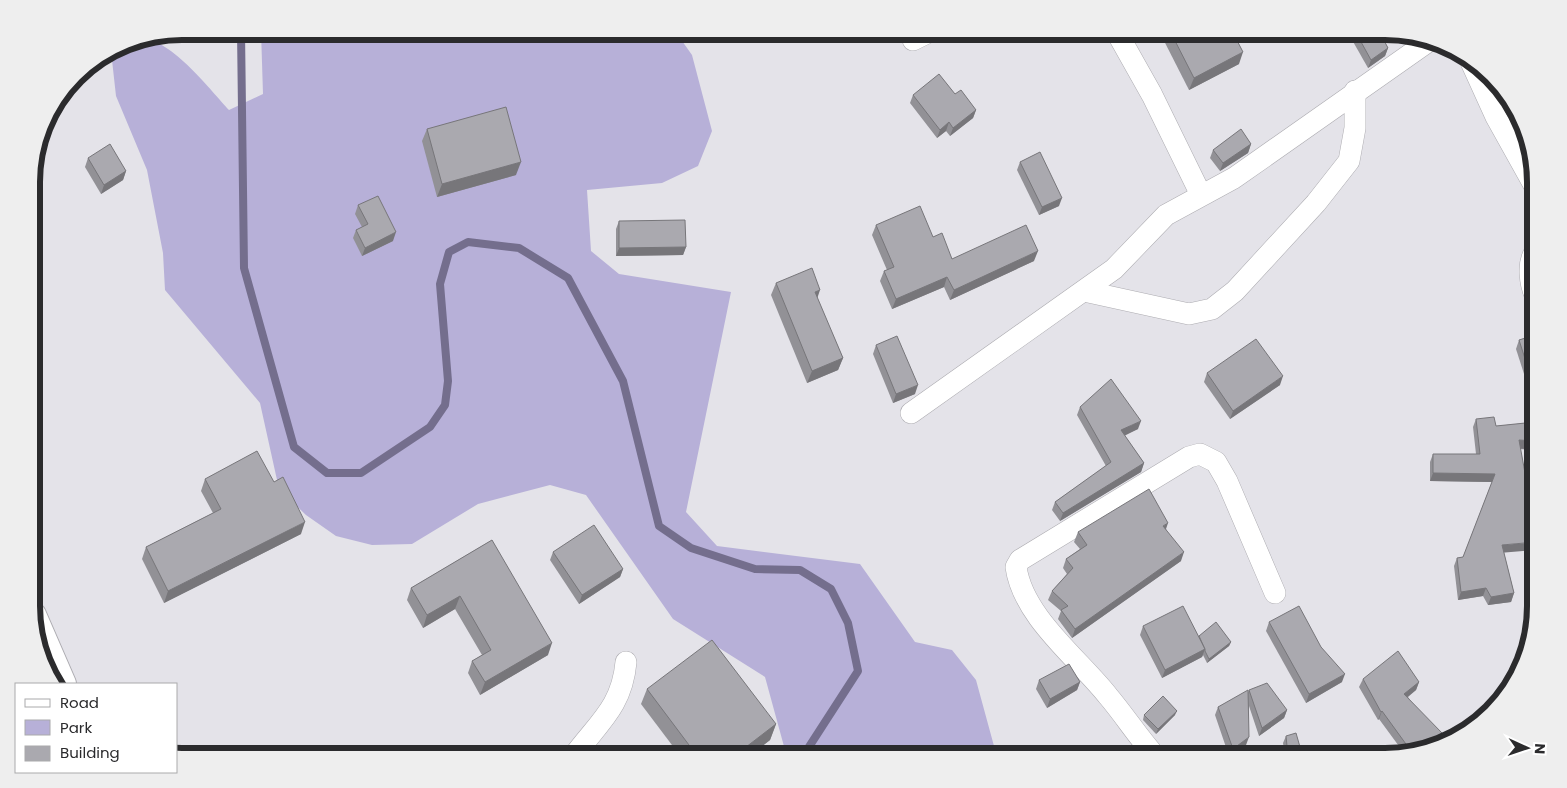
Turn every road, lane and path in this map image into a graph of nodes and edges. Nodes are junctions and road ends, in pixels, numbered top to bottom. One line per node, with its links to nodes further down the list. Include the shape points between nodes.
1 (1121, 40): 6 (street)
2 (1423, 45): 4 (street)
3 (1476, 73): 5 (street)
4 (1355, 91): 6 (street, via 1234,178); 7 (street, via 1355,128 1349,161 1316,203 1235,291 1212,309 1188,314)
5 (1526, 172)
6 (1202, 195): 7 (street, via 1166,215 1114,270)
7 (1084, 291): 8 (street)
8 (911, 413)
9 (1275, 592): 14 (street, via 1227,480 1216,462 1200,454 1020,560 1016,567 1023,594 1048,630 1108,696)
10 (46, 647): 12 (street)
11 (626, 662): 13 (street, via 624,682 611,710)
12 (62, 682)
13 (579, 748)
14 (1148, 748)

